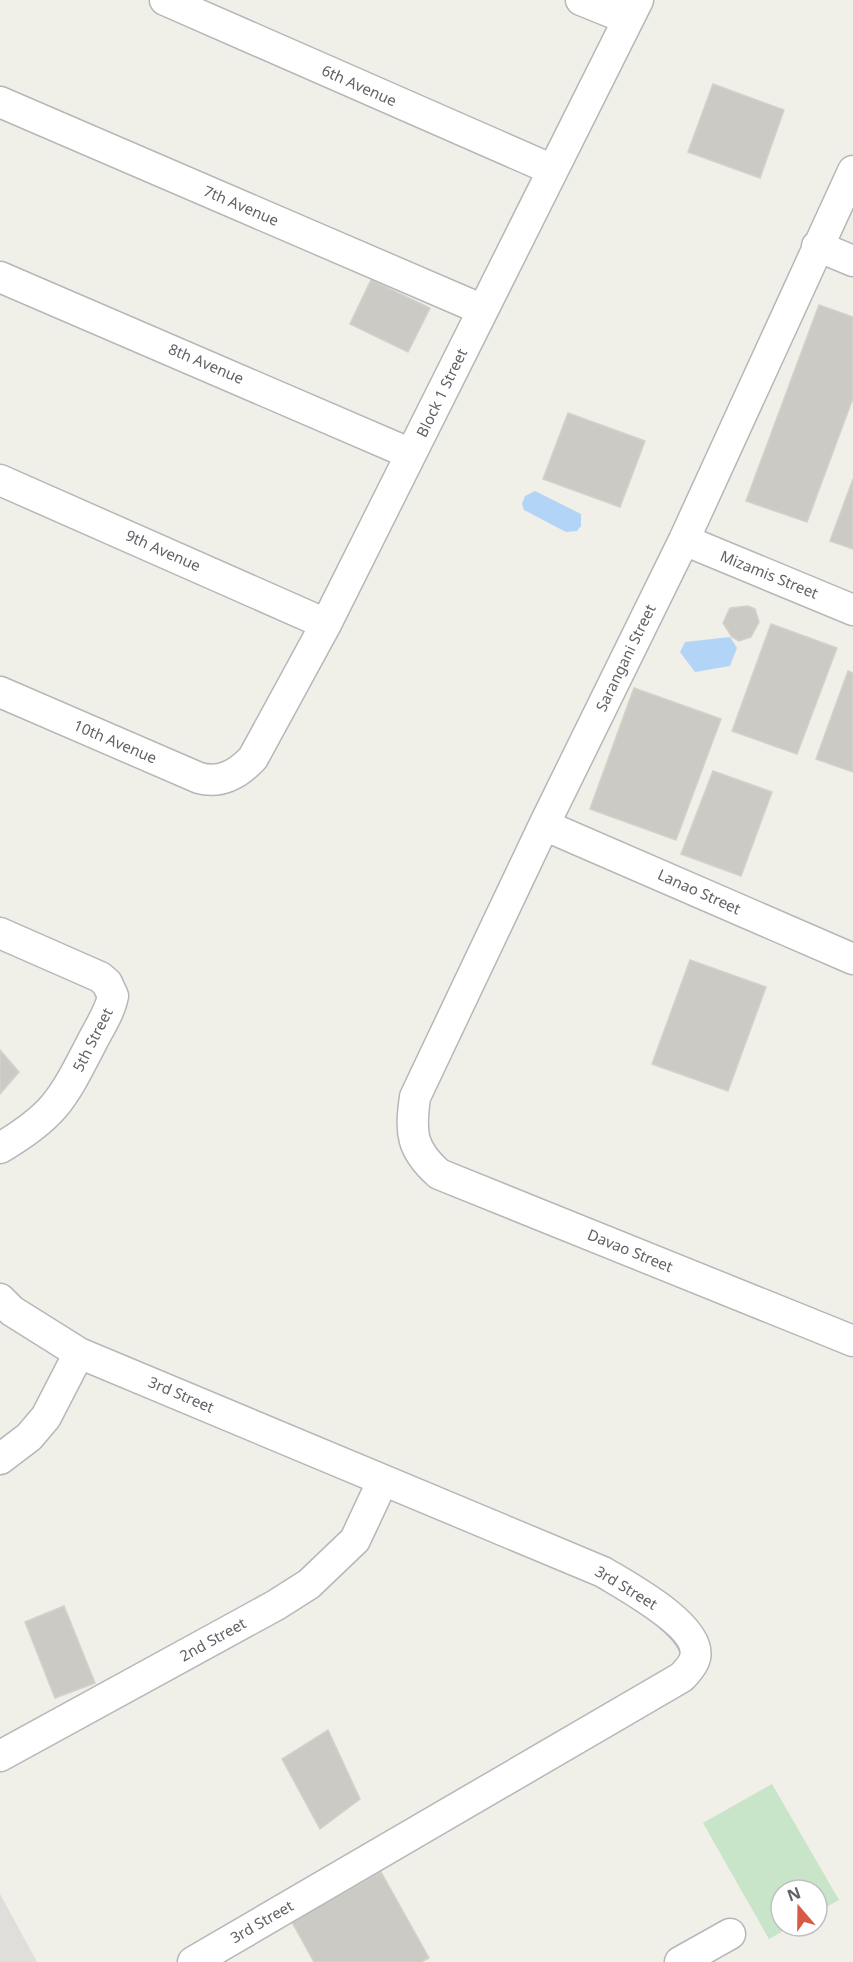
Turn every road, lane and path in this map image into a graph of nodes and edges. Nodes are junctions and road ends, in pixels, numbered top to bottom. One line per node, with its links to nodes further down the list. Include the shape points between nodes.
1 (165, 0): 5 (street, 6th Avenue)
2 (581, 0): 3 (street)
3 (633, 10): 5 (street, Block 1 Street)
4 (0, 102): 10 (street, 7th Avenue)
5 (553, 170): 10 (street, Block 1 Street)
6 (853, 171): 7 (street, Sarangani Street)
7 (817, 246): 8 (street); 13 (street, Sarangani Street)
8 (853, 261)
9 (0, 277): 11 (street, 8th Avenue)
10 (483, 310): 11 (street, Block 1 Street)
11 (411, 454): 15 (street, Block 1 Street)
12 (0, 480): 15 (street, 9th Avenue)
13 (684, 540): 14 (street, Mizamis Street); 18 (street, Sarangani Street)
14 (853, 610)
15 (326, 624): 17 (street, Block 1 Street, via 253,758)
16 (0, 692): 17 (street, 10th Avenue, via 199,778 211,781)
17 (232, 775)
18 (544, 825): 20 (street, Lanao Street); 21 (street, Sarangani Street, via 415,1097 411,1125)
19 (0, 933): 22 (street, 5th Street, via 100,977 113,996 67,1090 52,1111 32,1130)
20 (853, 959)
21 (416, 1147): 24 (street, Davao Street, via 439,1174)
22 (0, 1148)
23 (0, 1299): 25 (street, 3rd Street, via 12,1311)
24 (853, 1341)
25 (79, 1353): 26 (street, via 46,1417 29,1437); 27 (street, 3rd Street)
26 (0, 1459)
27 (384, 1480): 28 (street, 2nd Street, via 355,1540 309,1584); 30 (street, 3rd Street, via 603,1572 675,1620 694,1645 696,1657 682,1677)
28 (0, 1756)
29 (730, 1934): 31 (street)
30 (193, 1962)
31 (680, 1962)

